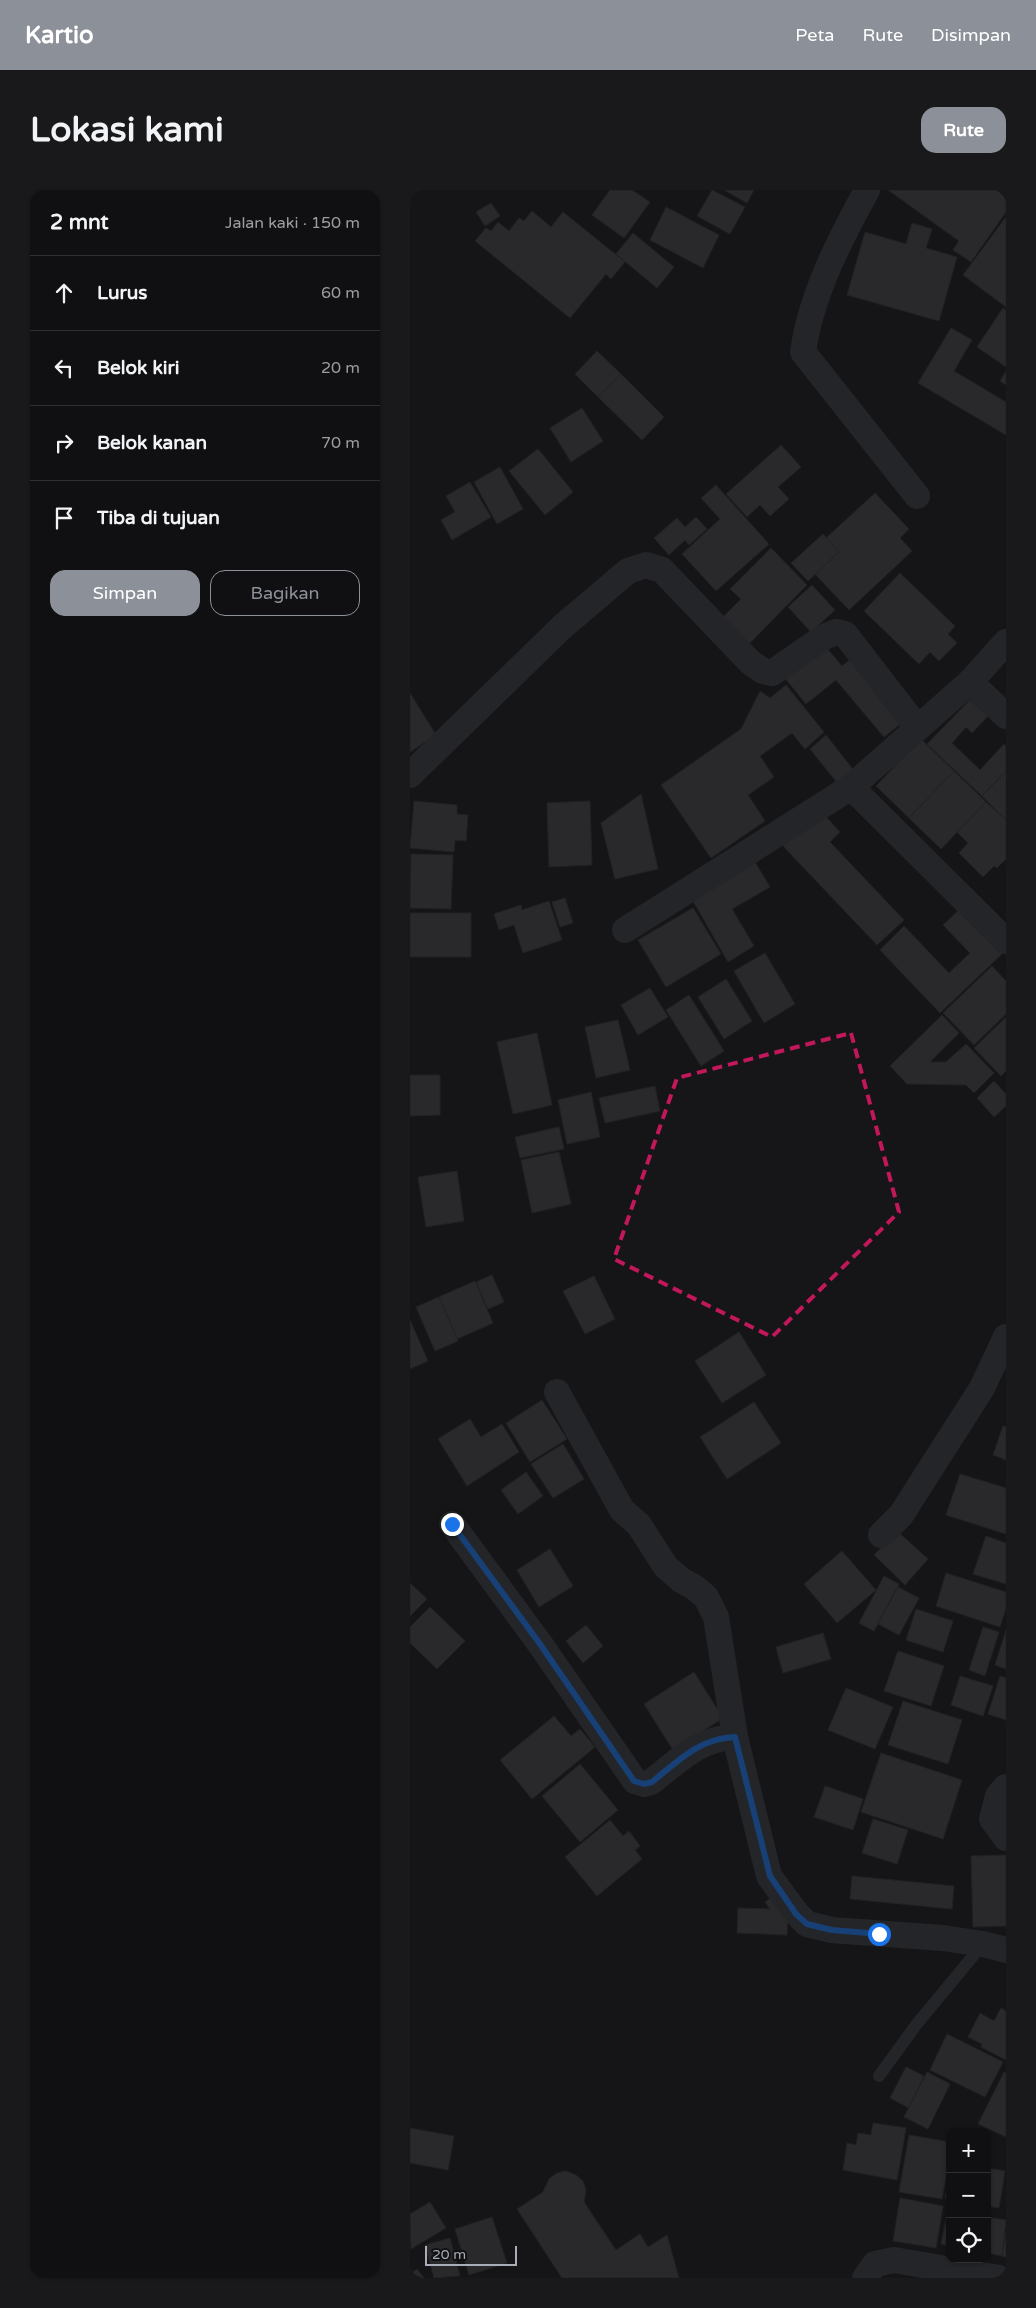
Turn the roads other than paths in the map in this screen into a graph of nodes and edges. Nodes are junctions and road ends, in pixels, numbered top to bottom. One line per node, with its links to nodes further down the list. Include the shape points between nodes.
1 (867, 190): 2 (street, via 826,273 807,325 803,352)
2 (916, 496)
3 (1006, 642): 4 (street)
4 (970, 682): 5 (street); 6 (street)
5 (1006, 716)
6 (918, 727): 7 (street, via 845,634 836,632 824,637 772,673 763,671 750,662 662,570 646,565 628,571 562,627); 8 (street)
7 (410, 775)
8 (851, 787): 9 (street); 10 (street)
9 (624, 930)
10 (1006, 941)
11 (1006, 1337): 14 (street, via 982,1388 901,1514)
12 (557, 1392): 15 (street, via 622,1510 639,1525 666,1566 706,1597 716,1617)
13 (452, 1524): 15 (street, via 634,1781 652,1782 703,1744 718,1738)
14 (881, 1535)
15 (735, 1737): 18 (street, via 770,1876 796,1914 807,1924 832,1930 943,1938)
16 (1006, 1787): 17 (street, via 998,1796 992,1819)
17 (1006, 1838)
18 (994, 1947): 19 (lane, via 916,2025)
19 (879, 2076)
20 (865, 2278): 21 (street, via 875,2264 894,2260)
21 (999, 2278)

